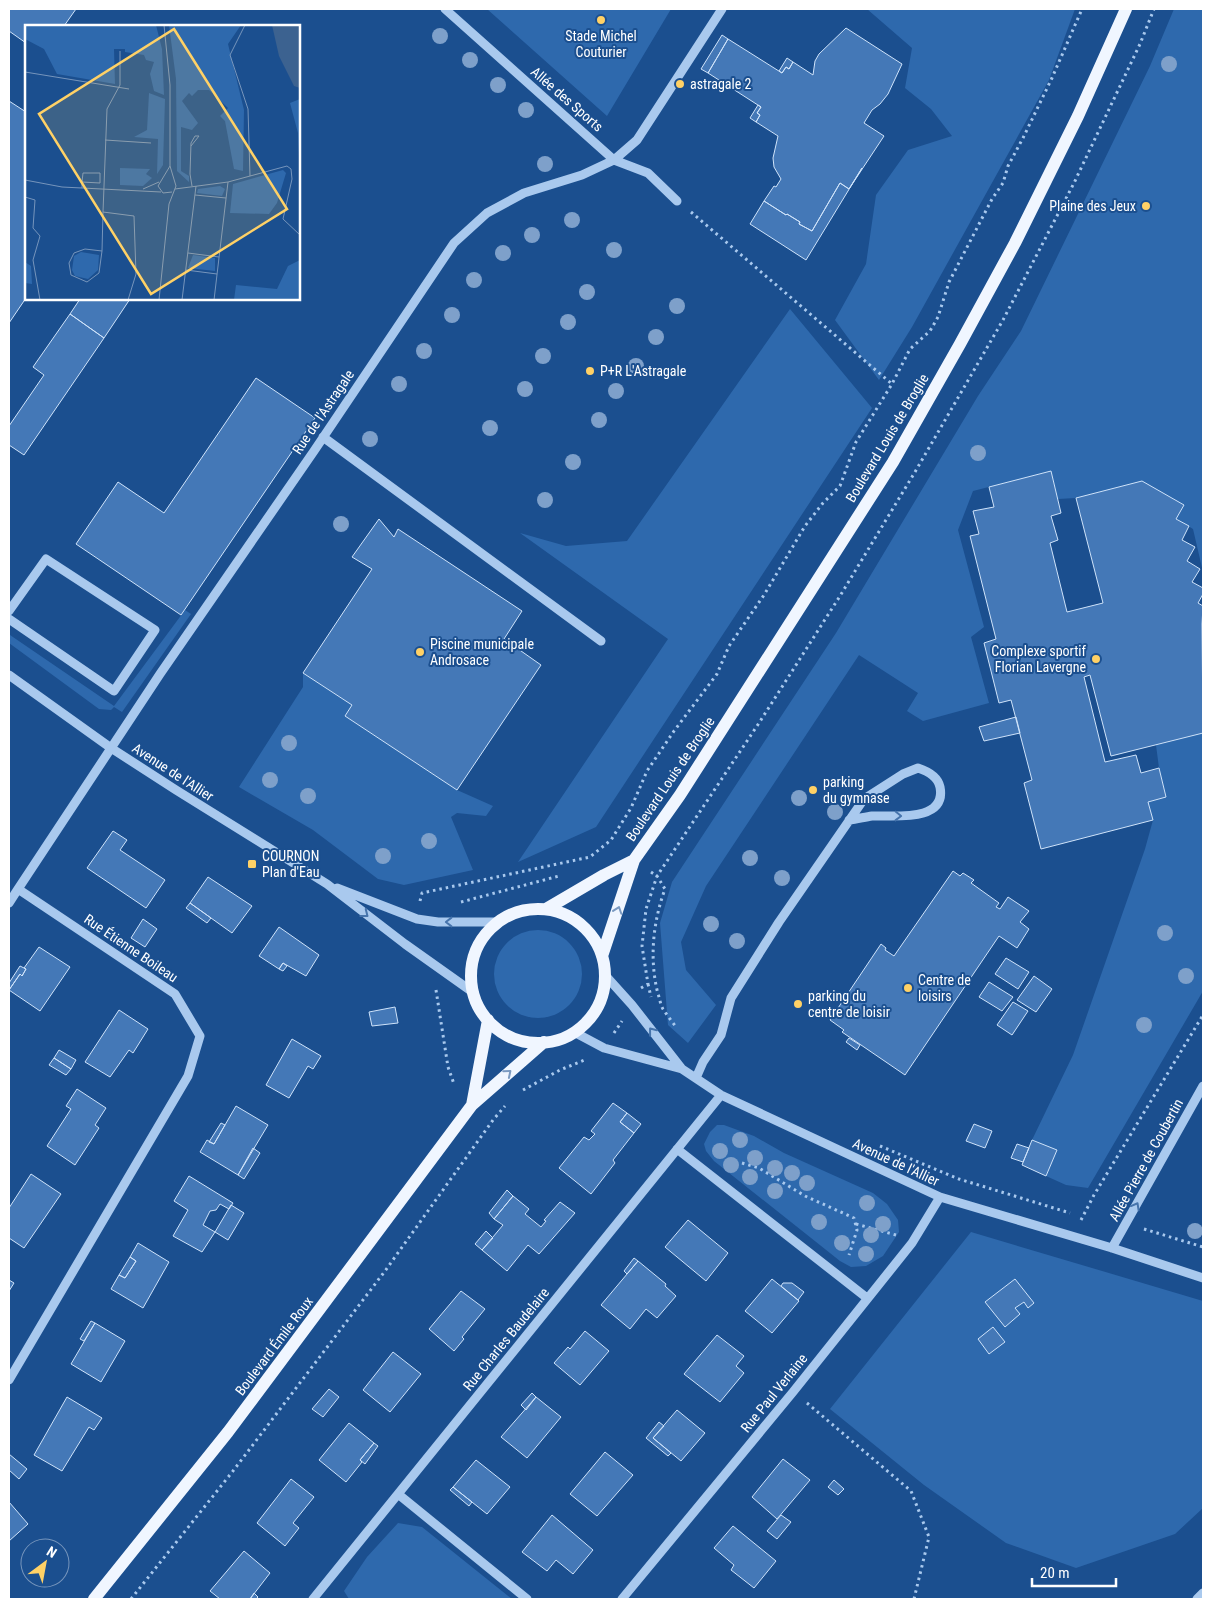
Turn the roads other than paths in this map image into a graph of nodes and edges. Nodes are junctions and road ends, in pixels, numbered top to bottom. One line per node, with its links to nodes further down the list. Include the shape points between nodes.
1 (445, 9): 4 (street, Allée des Sports)
2 (722, 9): 4 (street, Rue de l'Astragale, via 638,140)
3 (1126, 9): 13 (main road, Boulevard Louis de Broglie, via 1015,243 897,454 680,795)
4 (614, 160): 5 (street, Allée des Sports, via 648,173); 6 (street, Rue de l'Astragale, via 582,175 524,193 487,214 454,243)
5 (678, 201)
6 (323, 437): 9 (street); 11 (street, Rue de l'Astragale)
7 (9, 611): 8 (street, via 46,559 155,630 114,691)
8 (9, 618)
9 (601, 641)
10 (9, 675): 11 (street, Avenue de l'Allier)
11 (111, 748): 14 (street, Avenue de l'Allier); 15 (street)
12 (850, 820): 12 (street, one-way to 12, via 872,816 910,816 932,809 939,800 940,786 930,772 918,768 864,799); 26 (street, via 784,914 732,998 721,1036)
13 (634, 860): 17 (main road, Boulevard Louis de Broglie); 19 (main road, Boulevard Louis de Broglie, one-way to 13)
14 (327, 884): 18 (street, Avenue de l'Allier, one-way to 14, via 416,919); 21 (street, Avenue de l'Allier, one-way to 21)
15 (18, 889): 16 (street); 35 (street, Rue Étienne Boileau, via 175,994 200,1036 188,1076)
16 (9, 903)
17 (546, 909): 18 (main road, via 521,911); 19 (main road, via 575,920 587,930)
18 (498, 922): 21 (main road, via 486,933 475,954 471,977)
19 (602, 956): 20 (main road)
20 (605, 974): 23 (main road, via 604,988 594,1013); 25 (street, Avenue de l'Allier, one-way to 20)
21 (474, 993): 22 (main road)
22 (488, 1020): 24 (main road, via 514,1038); 29 (main road, Boulevard Émile Roux)
23 (574, 1032): 24 (main road); 25 (street, Avenue de l'Allier, via 604,1048)
24 (544, 1042): 29 (main road, Boulevard Émile Roux, one-way to 24)
25 (682, 1069): 26 (street, Avenue de l'Allier)
26 (696, 1078): 28 (street, Avenue de l'Allier)
27 (1203, 1086): 32 (street, Allée Pierre de Coubertin, one-way to 27)
28 (721, 1095): 30 (street, Rue Charles Baudelaire); 31 (street, Avenue de l'Allier)
29 (472, 1104): 39 (main road, Boulevard Émile Roux, via 228,1432)
30 (677, 1149): 34 (street); 36 (street, Rue Charles Baudelaire)
31 (940, 1197): 32 (street, Avenue de l'Allier); 34 (street, Rue Paul Verlaine, via 912,1243)
32 (1112, 1248): 33 (street, Avenue de l'Allier)
33 (1203, 1278)
34 (867, 1298): 42 (street, Rue Paul Verlaine)
35 (9, 1380)
36 (398, 1494): 38 (street, Rue Charles Baudelaire); 41 (street)
37 (1203, 1593): 43 (street)
38 (315, 1596): 40 (street)
39 (94, 1599)
40 (326, 1599)
41 (527, 1599)
42 (622, 1599)
43 (1197, 1599)

